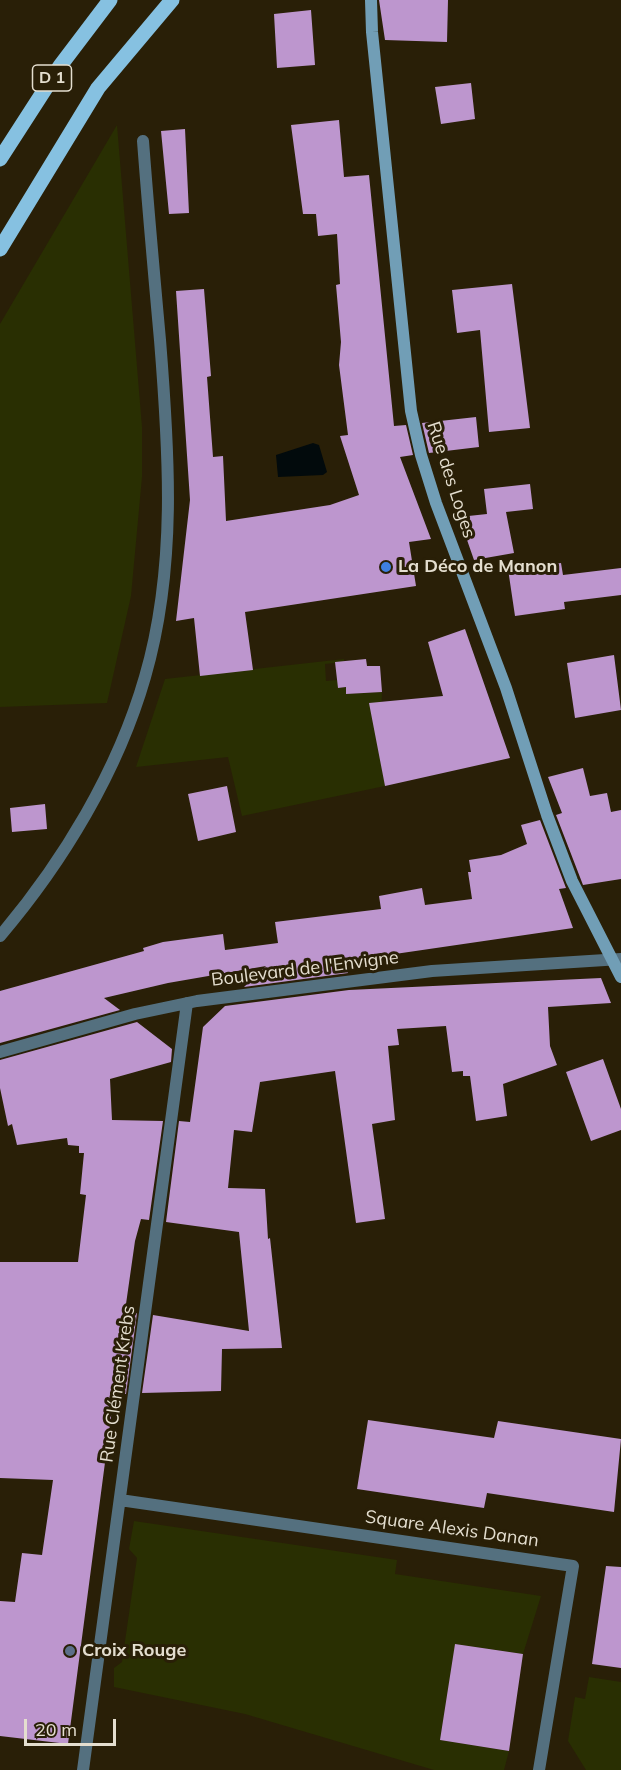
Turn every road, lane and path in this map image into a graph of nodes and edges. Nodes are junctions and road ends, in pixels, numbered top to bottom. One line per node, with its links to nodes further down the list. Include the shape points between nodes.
1 (110, 0): 5 (main road, D 1, via 60,66)
2 (172, 0): 6 (main road, D 1, via 98,88)
3 (371, 0): 8 (street, Rue des Loges, via 411,411 421,455 572,881)
4 (143, 141): 7 (street, via 169,453 163,586 145,677 114,758 74,836)
5 (0, 159)
6 (0, 249)
7 (0, 936)
8 (617, 960): 9 (street, Rue des Loges); 10 (street, Boulevard de l'Envigne, via 432,971)
9 (621, 977)
10 (187, 1003): 11 (street, Boulevard de l'Envigne); 12 (street, Rue Clément Krebs)
11 (0, 1052)
12 (120, 1500): 13 (street, Rue Clément Krebs); 14 (street, Square Alexis Danan, via 573,1566)
13 (83, 1770)
14 (539, 1770)

